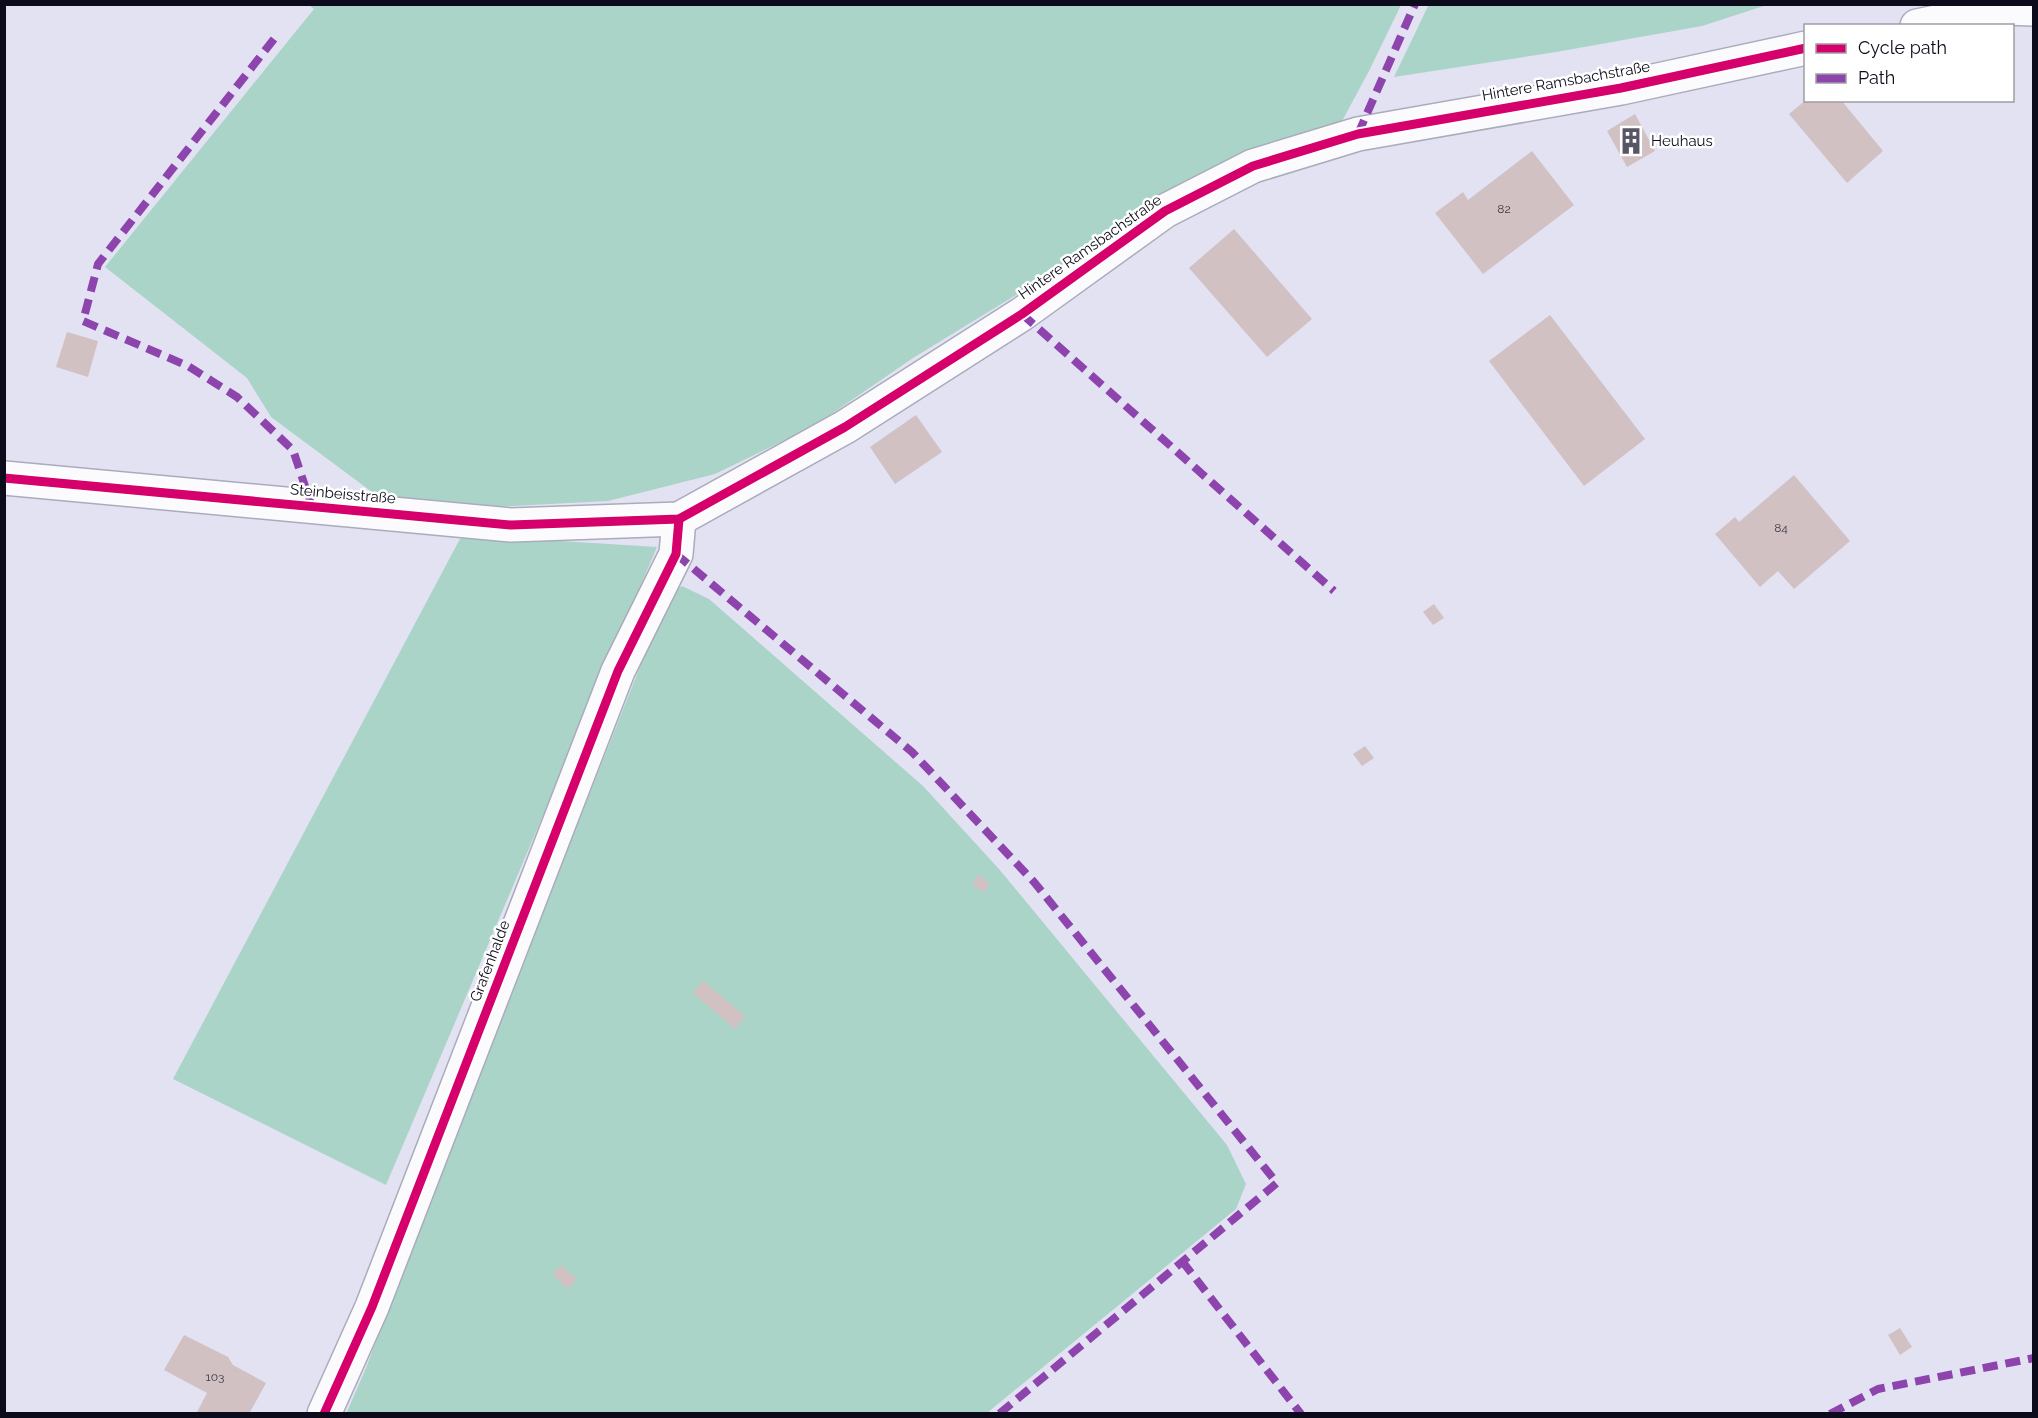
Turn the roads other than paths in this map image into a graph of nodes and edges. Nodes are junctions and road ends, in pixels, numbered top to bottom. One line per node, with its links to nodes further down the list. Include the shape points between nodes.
1 (2034, 9): 2 (street, via 2002,8)
2 (1926, 24)
3 (1804, 48): 5 (street, Hintere Ramsbachstraße, via 1621,88 1358,134 1253,166 1165,211 1022,314 845,427)
4 (4, 478): 5 (street, Steinbeisstraße, via 511,525)
5 (679, 519): 6 (street, Grafenhalde, via 676,554 618,671 372,1307)
6 (324, 1413)

